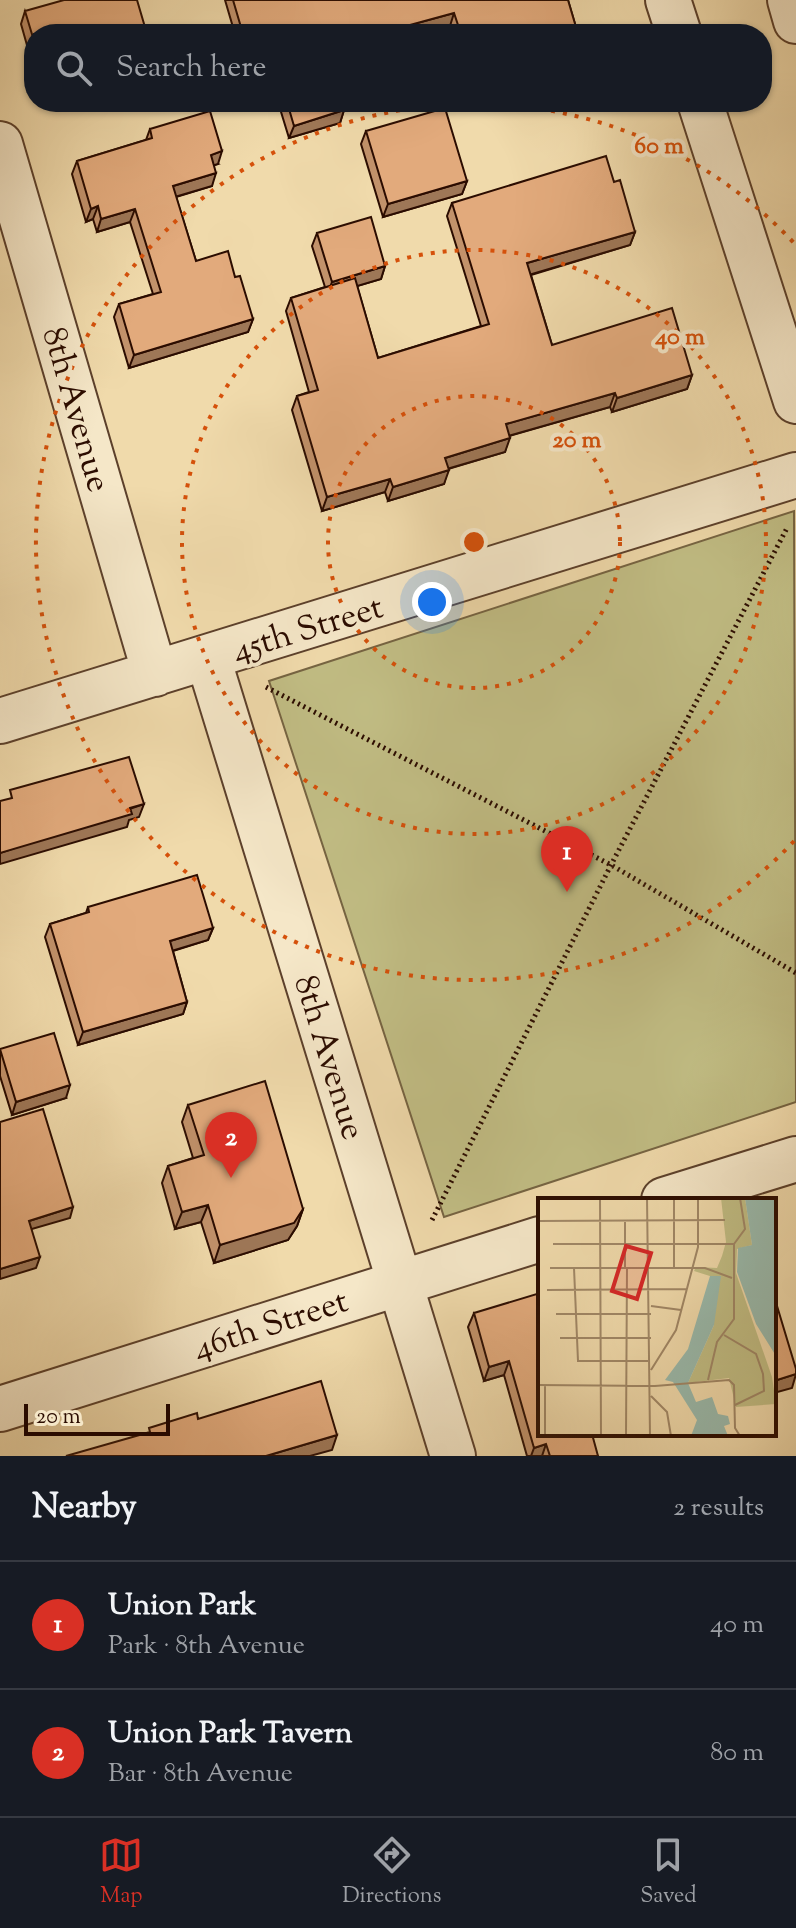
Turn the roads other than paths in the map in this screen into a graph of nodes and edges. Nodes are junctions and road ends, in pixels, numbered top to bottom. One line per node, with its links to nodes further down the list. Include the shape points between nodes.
1 (668, 0): 4 (street)
2 (790, 0): 3 (street)
3 (796, 21)
4 (676, 24)
5 (703, 112): 7 (street)
6 (0, 144): 10 (street, 8th Avenue)
7 (796, 401)
8 (796, 475): 9 (street, 45th Street)
9 (208, 658): 10 (street, 45th Street); 15 (street, 8th Avenue)
10 (155, 674): 11 (street, 45th Street)
11 (0, 721)
12 (796, 1159): 13 (street)
13 (670, 1198)
14 (538, 1240): 15 (street, 46th Street)
15 (401, 1282): 16 (street, 46th Street); 17 (street, 8th Avenue)
16 (0, 1409)
17 (453, 1456)

